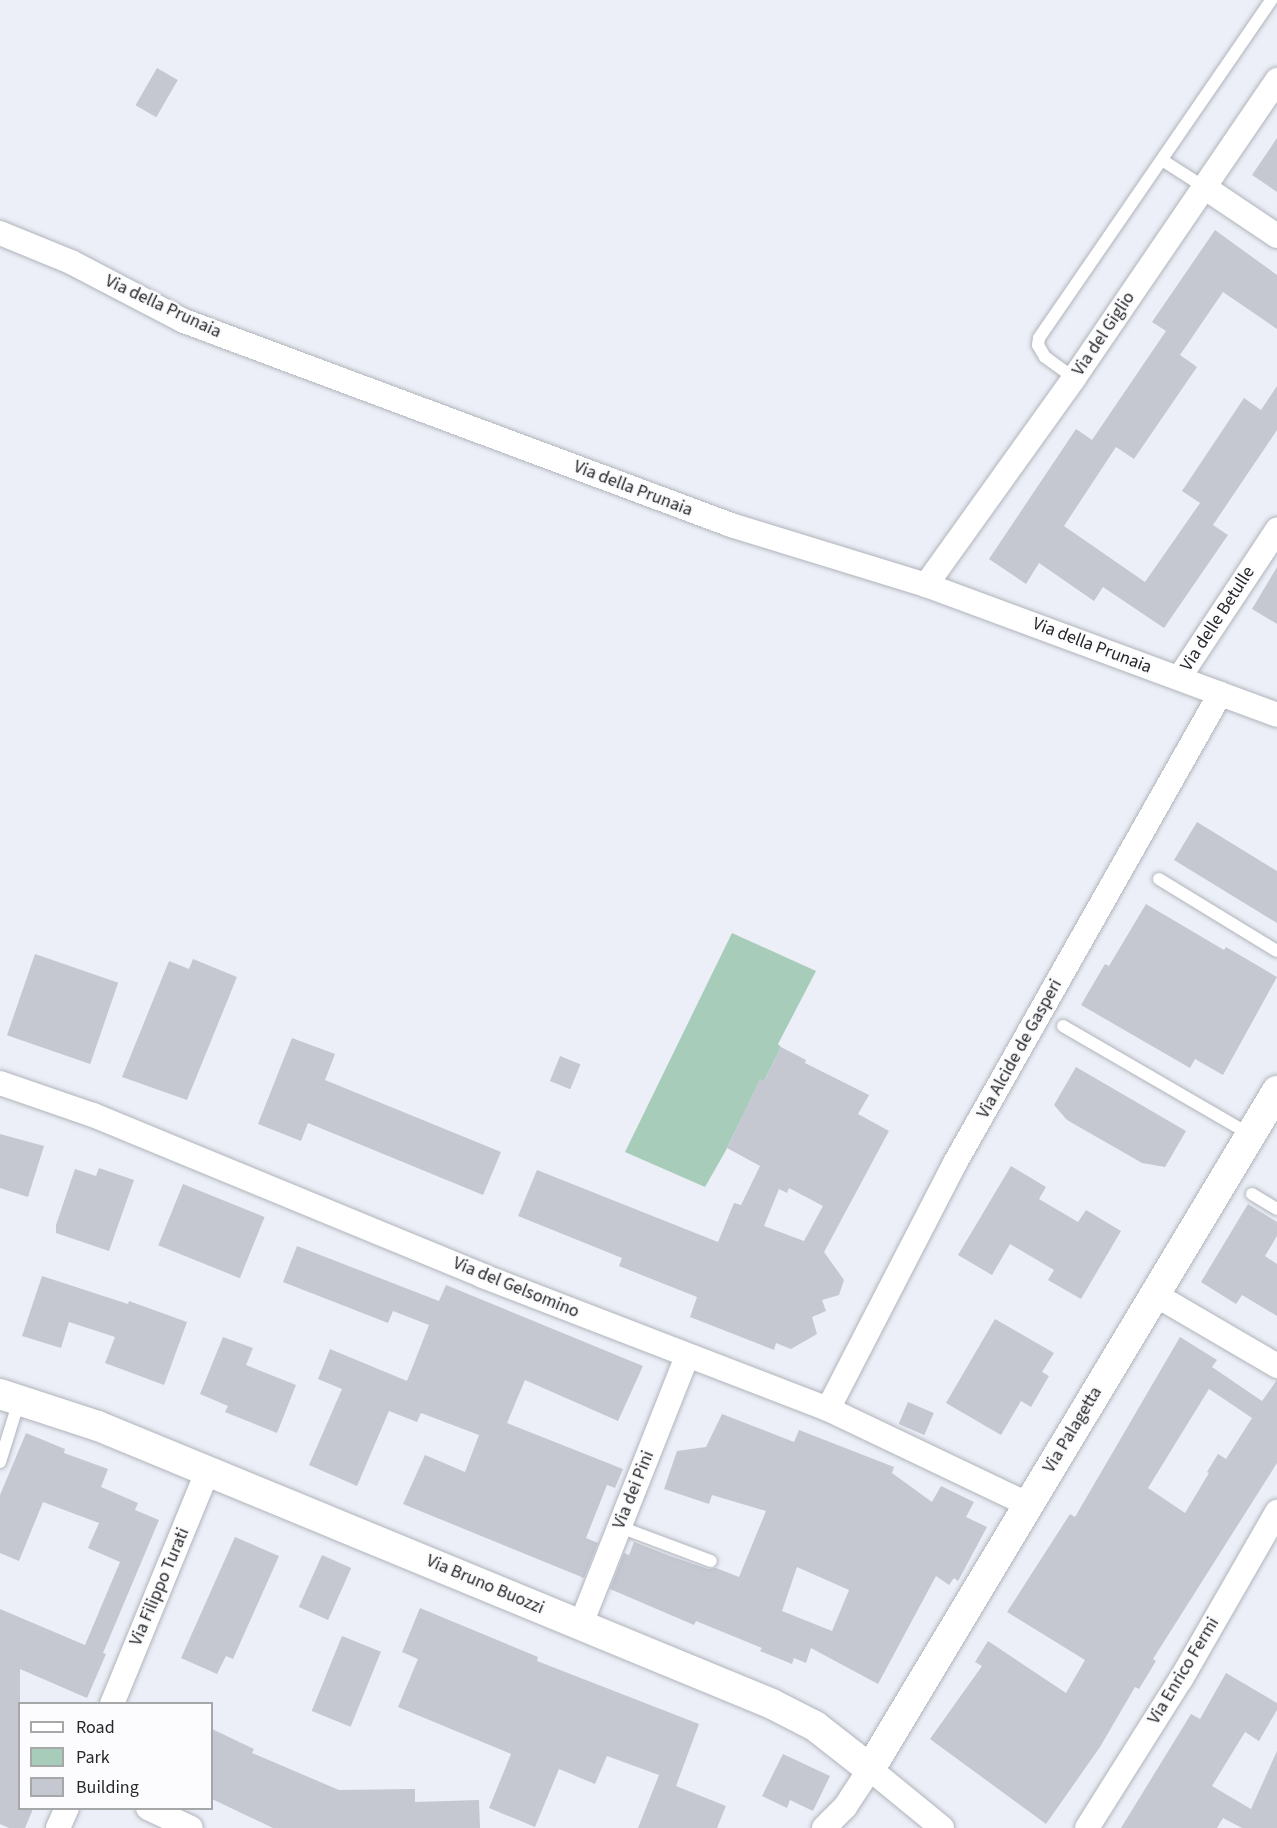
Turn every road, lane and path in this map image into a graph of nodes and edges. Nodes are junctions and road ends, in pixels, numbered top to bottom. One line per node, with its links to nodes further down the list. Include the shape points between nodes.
1 (1271, 0): 3 (lane)
2 (1277, 80): 4 (street, Via del Giglio)
3 (1162, 160): 4 (lane); 7 (lane, via 1040,338 1038,345 1045,357)
4 (1204, 187): 6 (street); 7 (street, Via del Giglio)
5 (0, 233): 9 (street, Via della Prunaia, via 71,262 184,321 731,525)
6 (1277, 236)
7 (1074, 378): 9 (street, Via del Giglio)
8 (1277, 530): 10 (street, Via delle Betulle)
9 (926, 585): 10 (street, Via della Prunaia)
10 (1179, 678): 11 (street, Via della Prunaia)
11 (1220, 694): 12 (street, Via della Prunaia); 25 (street, Via Alcide de Gasperi, via 955,1163)
12 (1277, 715)
13 (1159, 879): 14 (lane)
14 (1277, 951)
15 (1063, 1026): 18 (lane)
16 (0, 1083): 22 (street, Via del Gelsomino, via 93,1115)
17 (1277, 1091): 18 (street, Via Palagetta)
18 (1251, 1135): 21 (street, Via Palagetta)
19 (1252, 1194): 20 (lane)
20 (1277, 1209)
21 (1155, 1294): 23 (street); 28 (street, Via Palagetta)
22 (687, 1356): 25 (street, Via del Gelsomino); 30 (street, Via dei Pini)
23 (1277, 1366)
24 (10, 1397): 26 (lane); 27 (street, Via Bruno Buozzi, via 98,1426)
25 (828, 1409): 28 (street, Via del Gelsomino)
26 (0, 1462)
27 (208, 1470): 32 (street, Via Bruno Buozzi); 33 (street, Via Filippo Turati)
28 (1028, 1504): 34 (street, Via Palagetta)
29 (1277, 1512): 41 (street, Via Enrico Fermi, via 1181,1679)
30 (620, 1527): 31 (lane); 32 (street, Via dei Pini)
31 (711, 1561)
32 (581, 1624): 34 (street, Via Bruno Buozzi, via 772,1704 815,1726)
33 (113, 1702)
34 (870, 1769): 39 (street); 40 (street, Via Bruno Buozzi)
35 (67, 1810): 37 (street)
36 (150, 1810): 38 (street)
37 (58, 1828)
38 (191, 1828)
39 (825, 1828)
40 (942, 1828)
41 (1087, 1828)

